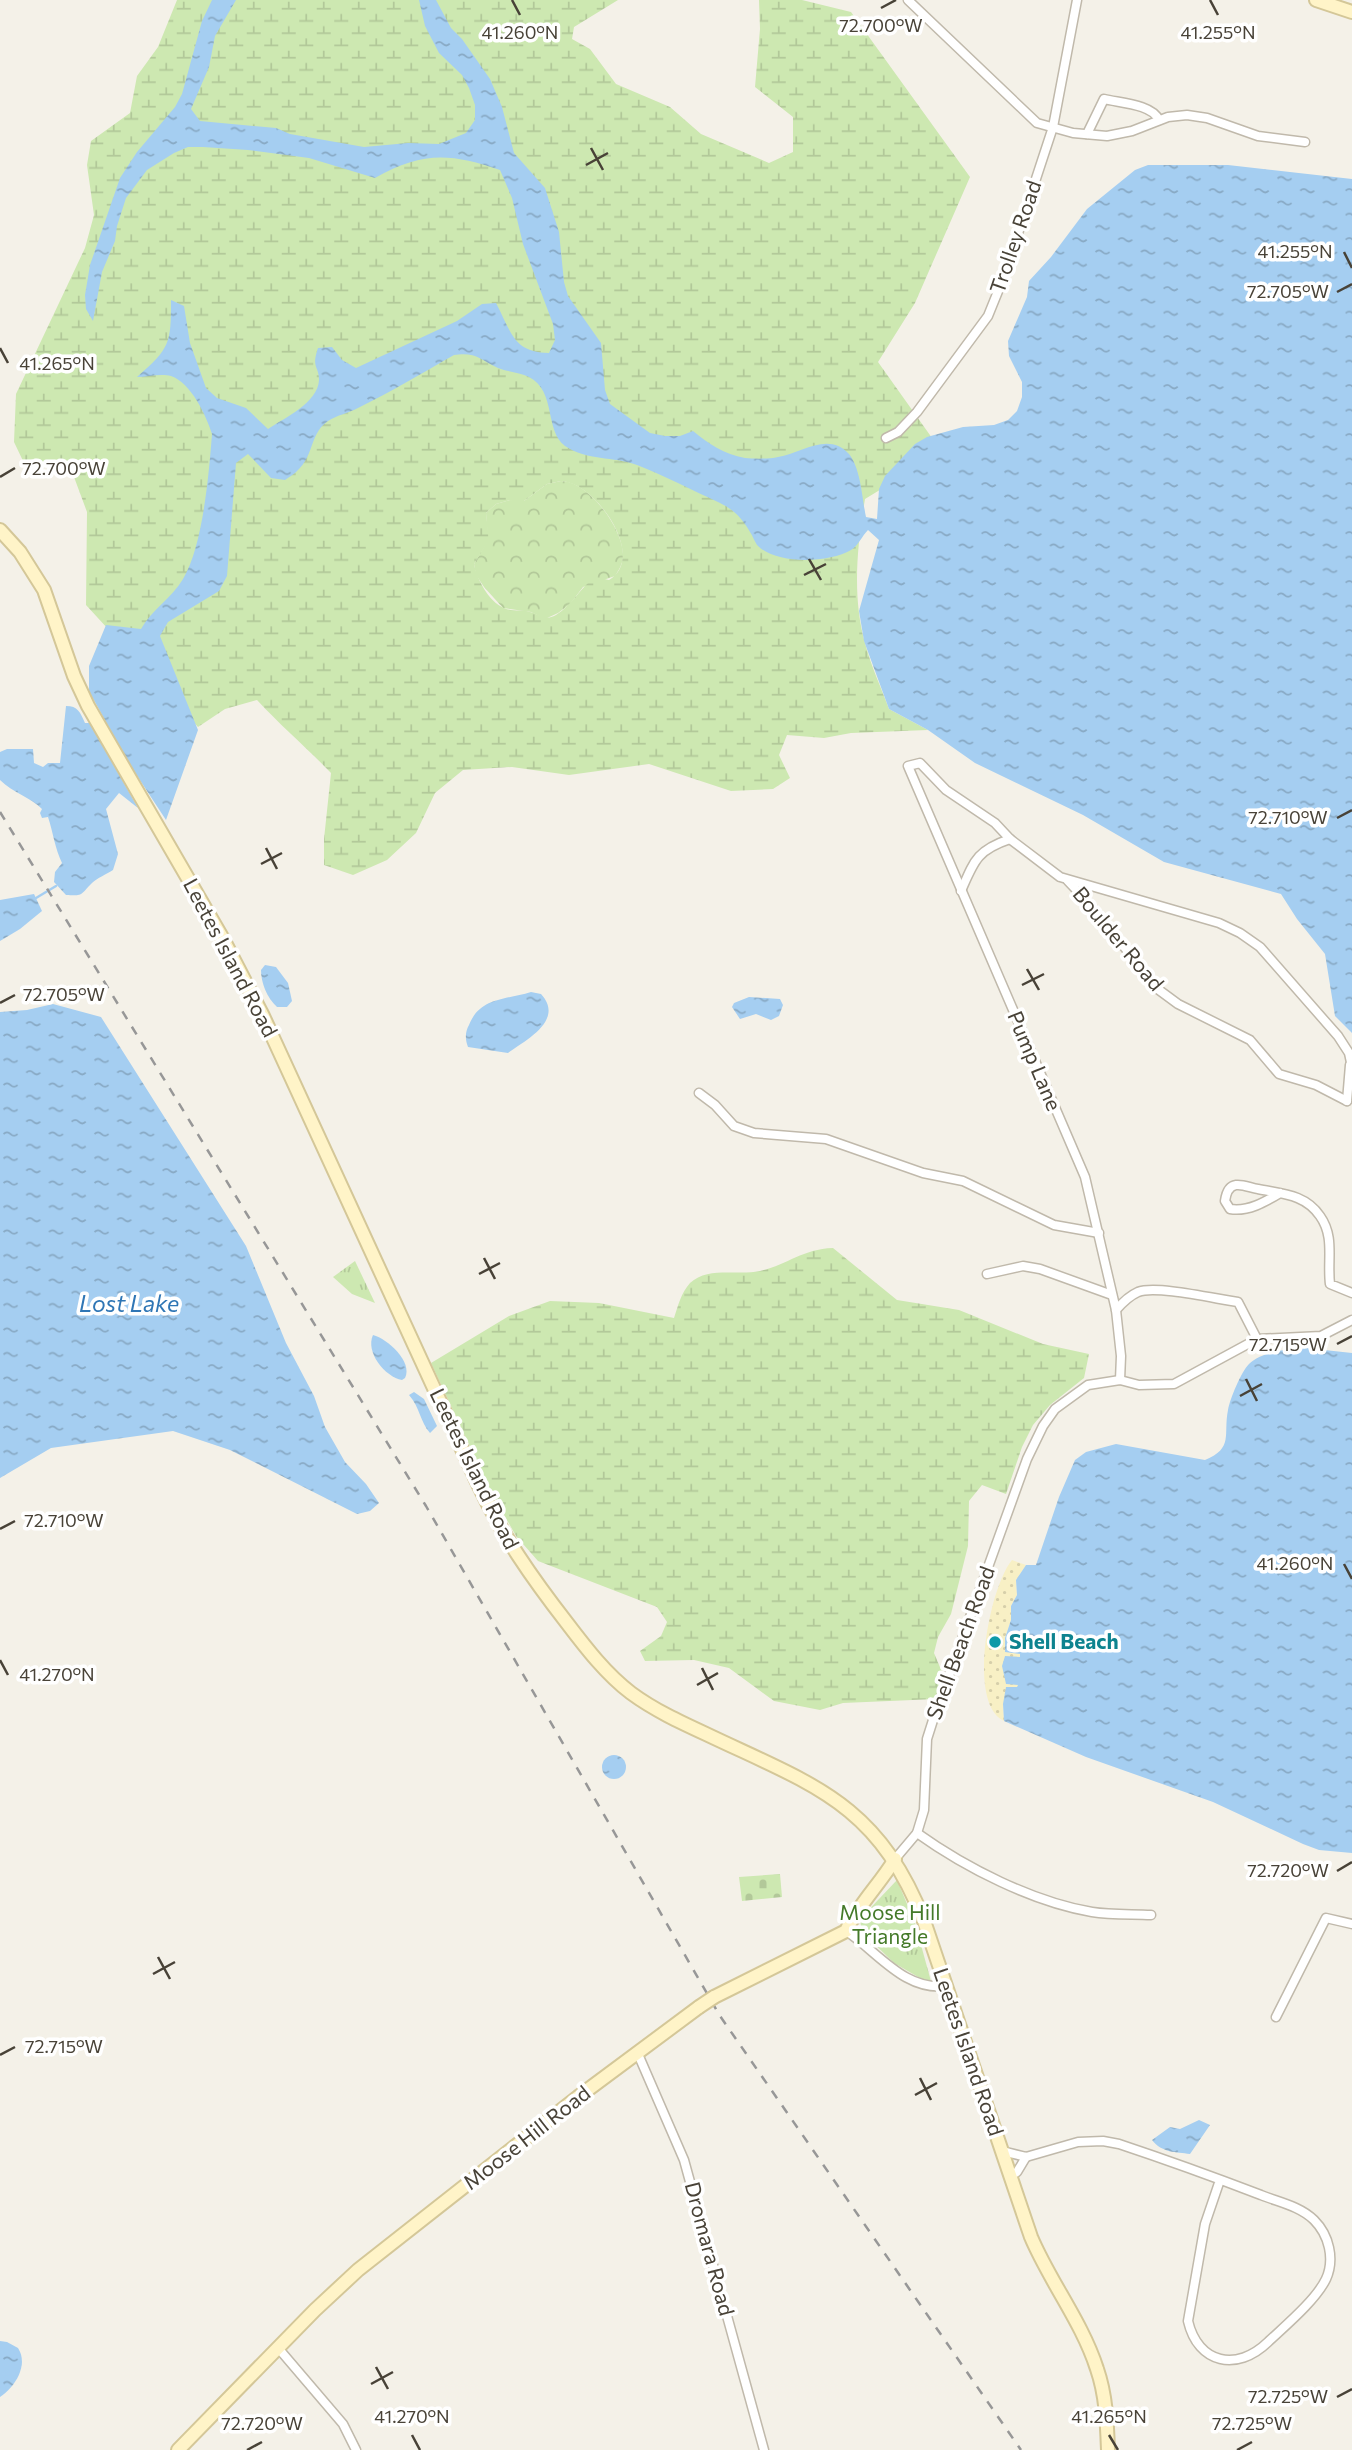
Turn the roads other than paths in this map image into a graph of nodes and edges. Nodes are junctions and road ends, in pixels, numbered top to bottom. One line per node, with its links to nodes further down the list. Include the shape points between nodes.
1 (908, 0): 6 (street, via 1037,123)
2 (1077, 0): 6 (street, Trolley Road)
3 (1316, 0): 4 (main road)
4 (1352, 12)
5 (1159, 120): 7 (street, via 1116,135); 7 (street, via 1150,110 1104,99); 8 (street, via 1197,116 1258,136)
6 (1052, 127): 7 (street); 9 (street, Trolley Road, via 988,316 918,412)
7 (1087, 134)
8 (1305, 142)
9 (886, 438)
10 (0, 530): 28 (main road, Leetes Island Road, via 44,590 88,706 263,1016 482,1494 522,1564 592,1655 631,1693 833,1797 863,1822)
11 (1010, 839): 12 (street); 13 (street, via 975,859); 13 (street, Pump Lane, via 995,823 946,790 920,762 908,766)
12 (1068, 880): 14 (street, via 1240,933 1260,947 1322,1017 1349,1053); 16 (street, Boulder Road, via 1159,990 1250,1040 1279,1074)
13 (961, 891): 19 (street, Pump Lane, via 1085,1177)
14 (1351, 1066): 16 (street)
15 (699, 1093): 19 (street, via 734,1126 754,1133 826,1139 923,1173 963,1181 1054,1225)
16 (1347, 1101): 17 (street)
17 (1352, 1111)
18 (1280, 1192): 18 (street, via 1237,1184 1227,1192 1225,1201 1230,1209 1239,1210); 21 (street, via 1299,1197 1322,1218 1330,1242 1330,1284)
19 (1099, 1233): 22 (street, Pump Lane)
20 (987, 1274): 22 (street, via 1023,1266)
21 (1352, 1293)
22 (1112, 1295): 23 (street, Pump Lane)
23 (1116, 1310): 25 (street, via 1139,1291 1238,1302); 26 (street, Pump Lane)
24 (1352, 1320): 25 (street, via 1321,1336)
25 (1257, 1339): 26 (street, Shell Beach Road, via 1174,1384 1139,1385)
26 (1120, 1380): 27 (street, Shell Beach Road, via 1097,1382 1079,1390 1055,1409 1027,1459 931,1728 924,1810)
27 (917, 1833): 28 (street, Shell Beach Road); 29 (street, via 1038,1898 1093,1913)
28 (895, 1860): 31 (main road); 32 (main road, Leetes Island Road, via 912,1890)
29 (1151, 1915)
30 (1352, 1924): 33 (street, via 1326,1918)
31 (846, 1931): 32 (street, via 902,1976 930,1986); 34 (main road, Moose Hill Road, bridge, via 714,1997)
32 (946, 1986): 35 (main road, Leetes Island Road)
33 (1276, 2017)
34 (638, 2054): 39 (main road, Moose Hill Road, via 358,2270); 42 (street, Dromara Road, via 684,2160)
35 (1002, 2151): 36 (street); 37 (main road, Leetes Island Road)
36 (1026, 2158): 37 (street); 38 (street, via 1078,2142 1103,2141)
37 (1010, 2176): 43 (main road, Leetes Island Road, via 1041,2260 1095,2363 1105,2400)
38 (1220, 2180): 38 (street, via 1308,2215 1324,2234 1330,2253 1321,2288 1267,2344 1240,2360 1209,2355 1199,2347 1188,2321 1205,2224)
39 (279, 2349): 40 (main road, Moose Hill Road); 41 (street, via 343,2424)
40 (178, 2450)
41 (356, 2450)
42 (764, 2450)
43 (1108, 2450)

